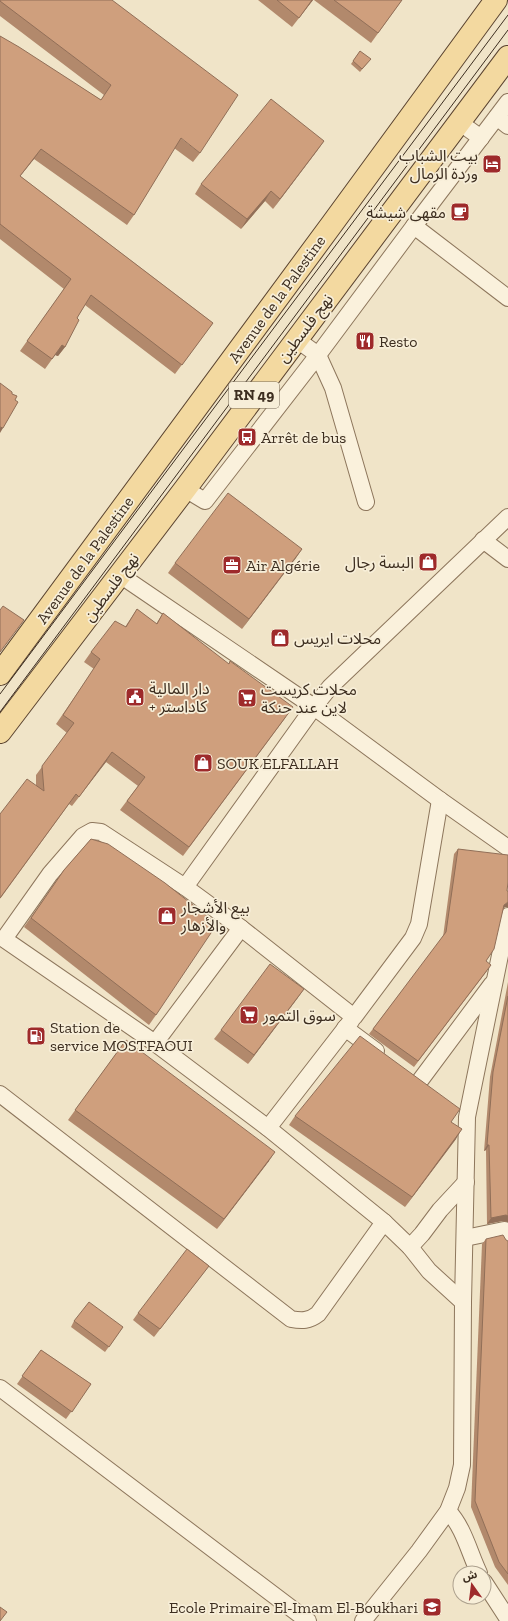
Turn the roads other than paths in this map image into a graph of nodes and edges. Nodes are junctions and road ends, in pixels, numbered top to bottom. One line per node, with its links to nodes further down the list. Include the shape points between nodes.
1 (496, 0): 17 (main road, Avenue de la Palestine / RN 49)
2 (508, 57): 5 (main road, نهج فلسطين / RN 49)
3 (508, 102): 4 (street)
4 (502, 121): 6 (street)
5 (459, 122): 6 (street); 9 (main road, نهج فلسطين / RN 49)
6 (481, 138): 7 (street)
7 (414, 226): 8 (street); 10 (street)
8 (508, 298)
9 (296, 340): 10 (street); 11 (main road, نهج فلسطين / RN 49)
10 (318, 356): 11 (street, via 205,501); 12 (street, via 332,388)
11 (185, 489): 16 (main road, نهج فلسطين / RN 49)
12 (366, 502)
13 (508, 517): 14 (street)
14 (483, 540): 15 (street); 18 (street, via 330,687)
15 (508, 559)
16 (120, 575): 18 (street); 19 (main road, نهج فلسطين / RN 49)
17 (0, 674)
18 (314, 707): 20 (street); 22 (street)
19 (0, 732)
20 (440, 800): 21 (street); 27 (street, via 419,924 413,938)
21 (508, 848)
22 (185, 887): 24 (street); 25 (street, via 101,832 92,830 83,836 50,874)
23 (508, 916): 26 (street)
24 (241, 928): 27 (street); 28 (street)
25 (2, 942): 28 (street)
26 (495, 980): 30 (street); 33 (street, via 461,1113)
27 (350, 1022): 29 (street); 32 (street)
28 (155, 1043): 32 (street)
29 (388, 1060)
30 (419, 1082)
31 (0, 1094): 34 (street, via 291,1318 300,1321 310,1320 318,1314)
32 (268, 1128): 34 (street)
33 (466, 1182): 36 (street); 37 (street)
34 (384, 1222): 37 (street)
35 (507, 1232): 36 (street)
36 (465, 1238): 38 (street)
37 (410, 1247): 38 (street, via 429,1271)
38 (463, 1302): 40 (street, via 462,1465)
39 (0, 1388): 44 (street)
40 (448, 1511): 41 (street, via 463,1533); 45 (street)
41 (475, 1565)
42 (492, 1594): 43 (street)
43 (508, 1619)
44 (308, 1621)
45 (363, 1621)

